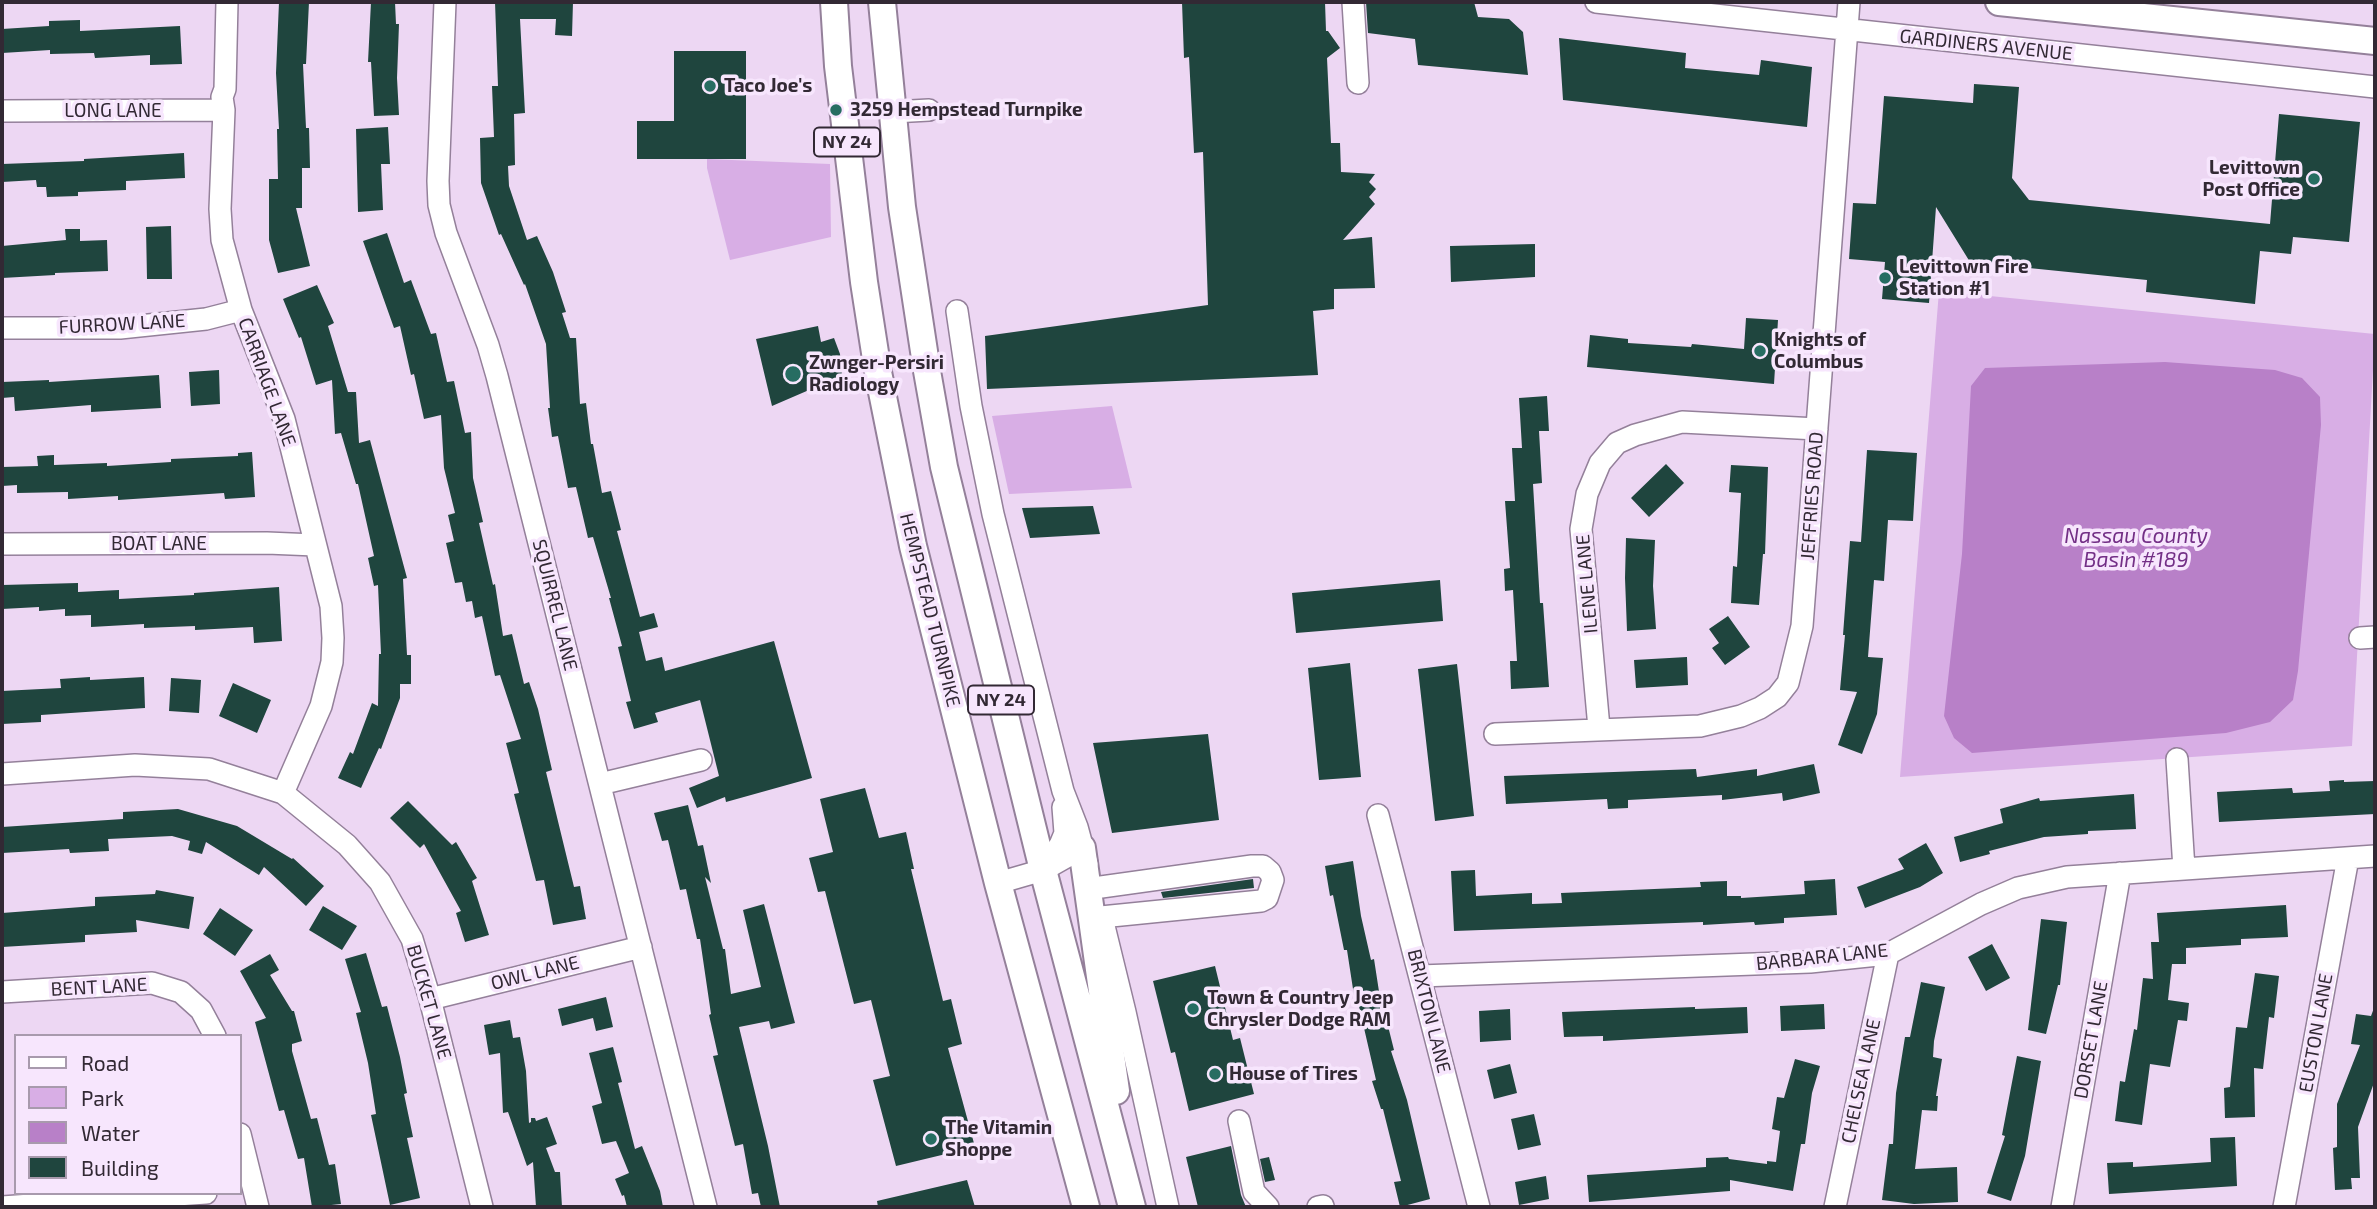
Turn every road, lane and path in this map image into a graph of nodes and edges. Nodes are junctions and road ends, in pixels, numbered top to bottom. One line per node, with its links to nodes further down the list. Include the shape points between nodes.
1 (227, 2): 13 (street, CARRIAGE LANE)
2 (445, 2): 28 (street, SQUIRREL LANE, via 439,205 497,376)
3 (834, 2): 38 (main road, HEMPSTEAD TURNPIKE / NY 24, via 855,219 877,372 913,546)
4 (882, 2): 16 (main road, NY 24)
5 (1353, 2): 11 (street)
6 (1596, 2): 9 (street, GARDINERS AVENUE)
7 (1849, 2): 9 (street, JEFFRIES ROAD)
8 (2012, 2): 10 (main road)
9 (1847, 30): 12 (street, GARDINERS AVENUE); 20 (street, JEFFRIES ROAD)
10 (2375, 41)
11 (1358, 83)
12 (2375, 87)
13 (224, 110): 15 (street, LONG LANE); 17 (street, CARRIAGE LANE, via 222,240)
14 (929, 110): 16 (street)
15 (2, 111)
16 (893, 112): 36 (main road, NY 24, via 902,207 944,467)
17 (241, 310): 19 (street, FURROW LANE, via 206,319 120,328); 22 (street, CARRIAGE LANE, via 284,419)
18 (957, 311): 29 (street, via 993,514)
19 (2, 328)
20 (1817, 429): 23 (street, JEFFRIES ROAD, via 1802,626 1788,683 1760,708 1700,726); 23 (street, ILENE LANE, via 1682,422 1617,443 1600,463 1587,494 1581,528)
21 (2, 544): 22 (street, BOAT LANE)
22 (315, 545): 30 (street, CARRIAGE LANE, via 331,606 332,662 321,706)
23 (1599, 728): 24 (street, JEFFRIES ROAD)
24 (1496, 734)
25 (2176, 759): 35 (street)
26 (701, 760): 28 (street)
27 (2, 774): 30 (street, BUCKET LANE, via 135,765 209,769)
28 (600, 784): 41 (street, SQUIRREL LANE)
29 (1063, 791): 32 (street); 36 (street, via 1065,833)
30 (283, 793): 45 (street, BUCKET LANE, via 347,845 380,882 412,939)
31 (1378, 815): 43 (street, BRIXTON LANE)
32 (1082, 848): 36 (street); 39 (street); 55 (main road)
33 (2375, 856): 34 (street, BARBARA LANE)
34 (2348, 858): 35 (street, BARBARA LANE); 61 (street, EUSTON LANE)
35 (2184, 869): 37 (street, BARBARA LANE)
36 (1043, 870): 38 (street); 55 (main road, NY 24)
37 (2120, 873): 42 (street, BARBARA LANE, via 2067,877 2018,888); 60 (street, DORSET LANE)
38 (998, 883): 54 (main road, HEMPSTEAD TURNPIKE / NY 24)
39 (1094, 888): 40 (street); 40 (street, via 1252,866 1263,866 1273,880 1267,898 1261,901)
40 (1101, 917): 56 (street)
41 (640, 947): 45 (street, OWL LANE); 53 (street, SQUIRREL LANE)
42 (1888, 954): 43 (street, BARBARA LANE, via 1810,962); 59 (street, CHELSEA LANE)
43 (1420, 976): 58 (street, BRIXTON LANE)
44 (2, 992): 46 (street, BENT LANE, via 152,983 181,992 201,1010)
45 (430, 999): 52 (street, BUCKET LANE)
46 (214, 1034)
47 (1239, 1121): 57 (street, via 1254,1192)
48 (242, 1145): 50 (street)
49 (177, 1195): 51 (street)
50 (251, 1196)
51 (2, 1207)
52 (482, 1207)
53 (706, 1207)
54 (1086, 1207)
55 (1132, 1207)
56 (1168, 1207)
57 (1268, 1207)
58 (1479, 1207)
59 (1835, 1207)
60 (2062, 1207)
61 (2284, 1207)

